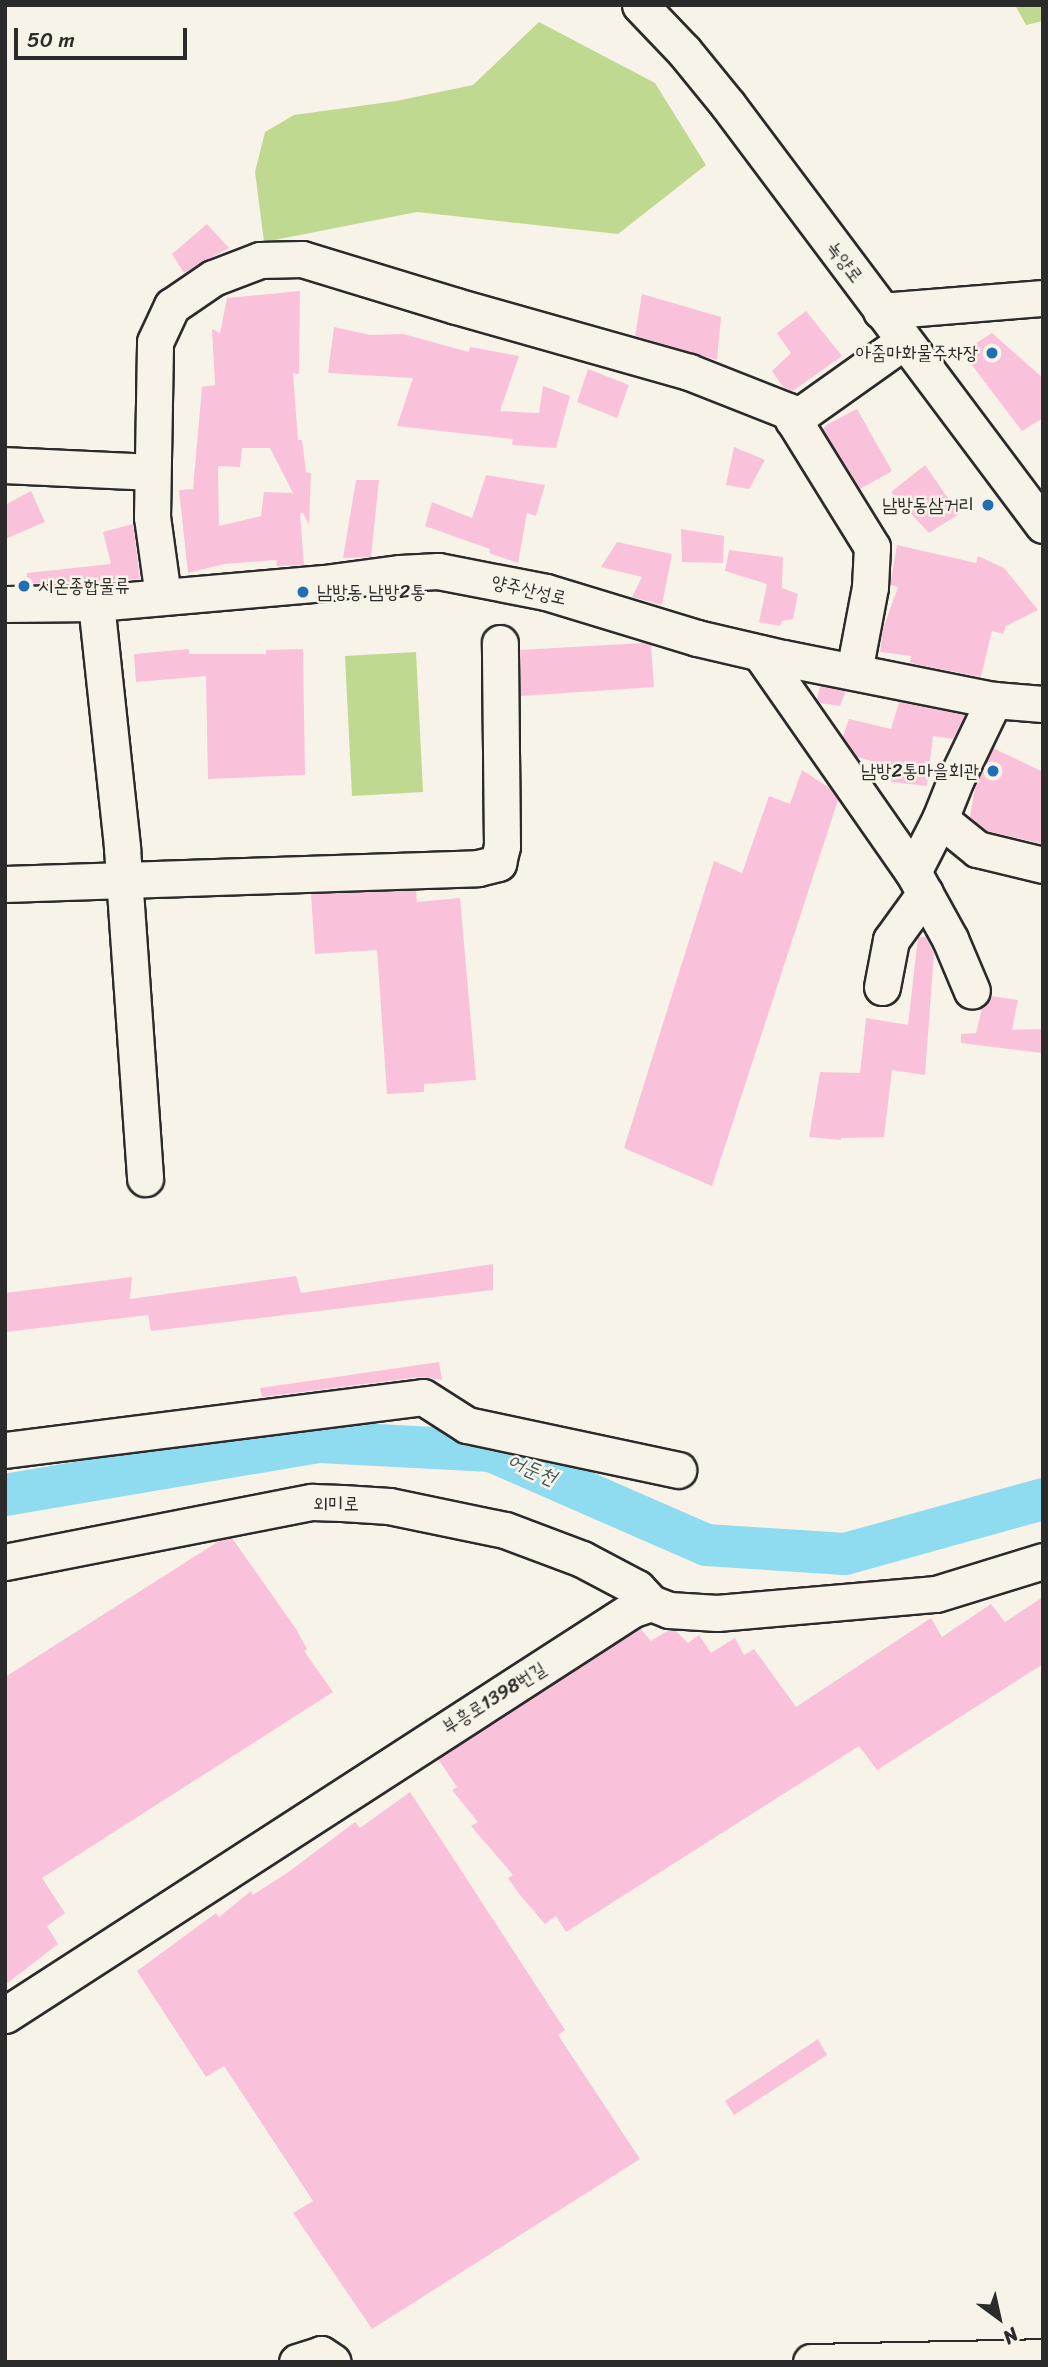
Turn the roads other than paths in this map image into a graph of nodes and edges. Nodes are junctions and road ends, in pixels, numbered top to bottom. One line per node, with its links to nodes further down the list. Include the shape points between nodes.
1 (640, 5): 3 (street, 녹양로, via 728,105)
2 (1043, 298): 3 (street)
3 (881, 311): 4 (street, 녹양로)
4 (904, 341): 5 (street); 8 (street, 녹양로)
5 (793, 419): 7 (street, via 788,411 689,372 302,259 260,260 214,278 172,306 155,342); 14 (street, via 872,547 870,587)
6 (5, 465): 7 (street)
7 (152, 472): 9 (street, via 152,517)
8 (1043, 525)
9 (163, 596): 10 (street, 양주산성로); 13 (street, 양주산성로, via 438,572 546,592)
10 (96, 603): 11 (street, 양주산성로); 19 (street)
11 (5, 604)
12 (500, 643): 19 (street, via 502,846 498,863 478,868)
13 (760, 653): 14 (street, 양주산성로); 20 (street)
14 (854, 672): 15 (street, 양주산성로)
15 (994, 699): 16 (street, 양주산성로); 17 (street)
16 (1041, 704)
17 (940, 819): 18 (street, via 977,849); 20 (street)
18 (1043, 865)
19 (123, 878): 21 (street); 24 (street)
20 (919, 882): 22 (street, via 891,940); 23 (street)
21 (5, 884)
22 (882, 986)
23 (972, 991)
24 (145, 1178)
25 (5, 1450): 26 (street, via 424,1397 467,1425)
26 (678, 1471)
27 (1043, 1561): 29 (street, via 936,1594 717,1613 669,1610)
28 (5, 1562): 29 (street, 외미로, via 312,1502 354,1503 505,1530 582,1559 637,1588)
29 (651, 1603): 30 (street, 부흥로1398번길, via 633,1609 394,1761)
30 (5, 2015)
31 (1043, 2357): 34 (street)
32 (297, 2362): 33 (street, via 321,2354)
33 (333, 2362)
34 (811, 2362)

